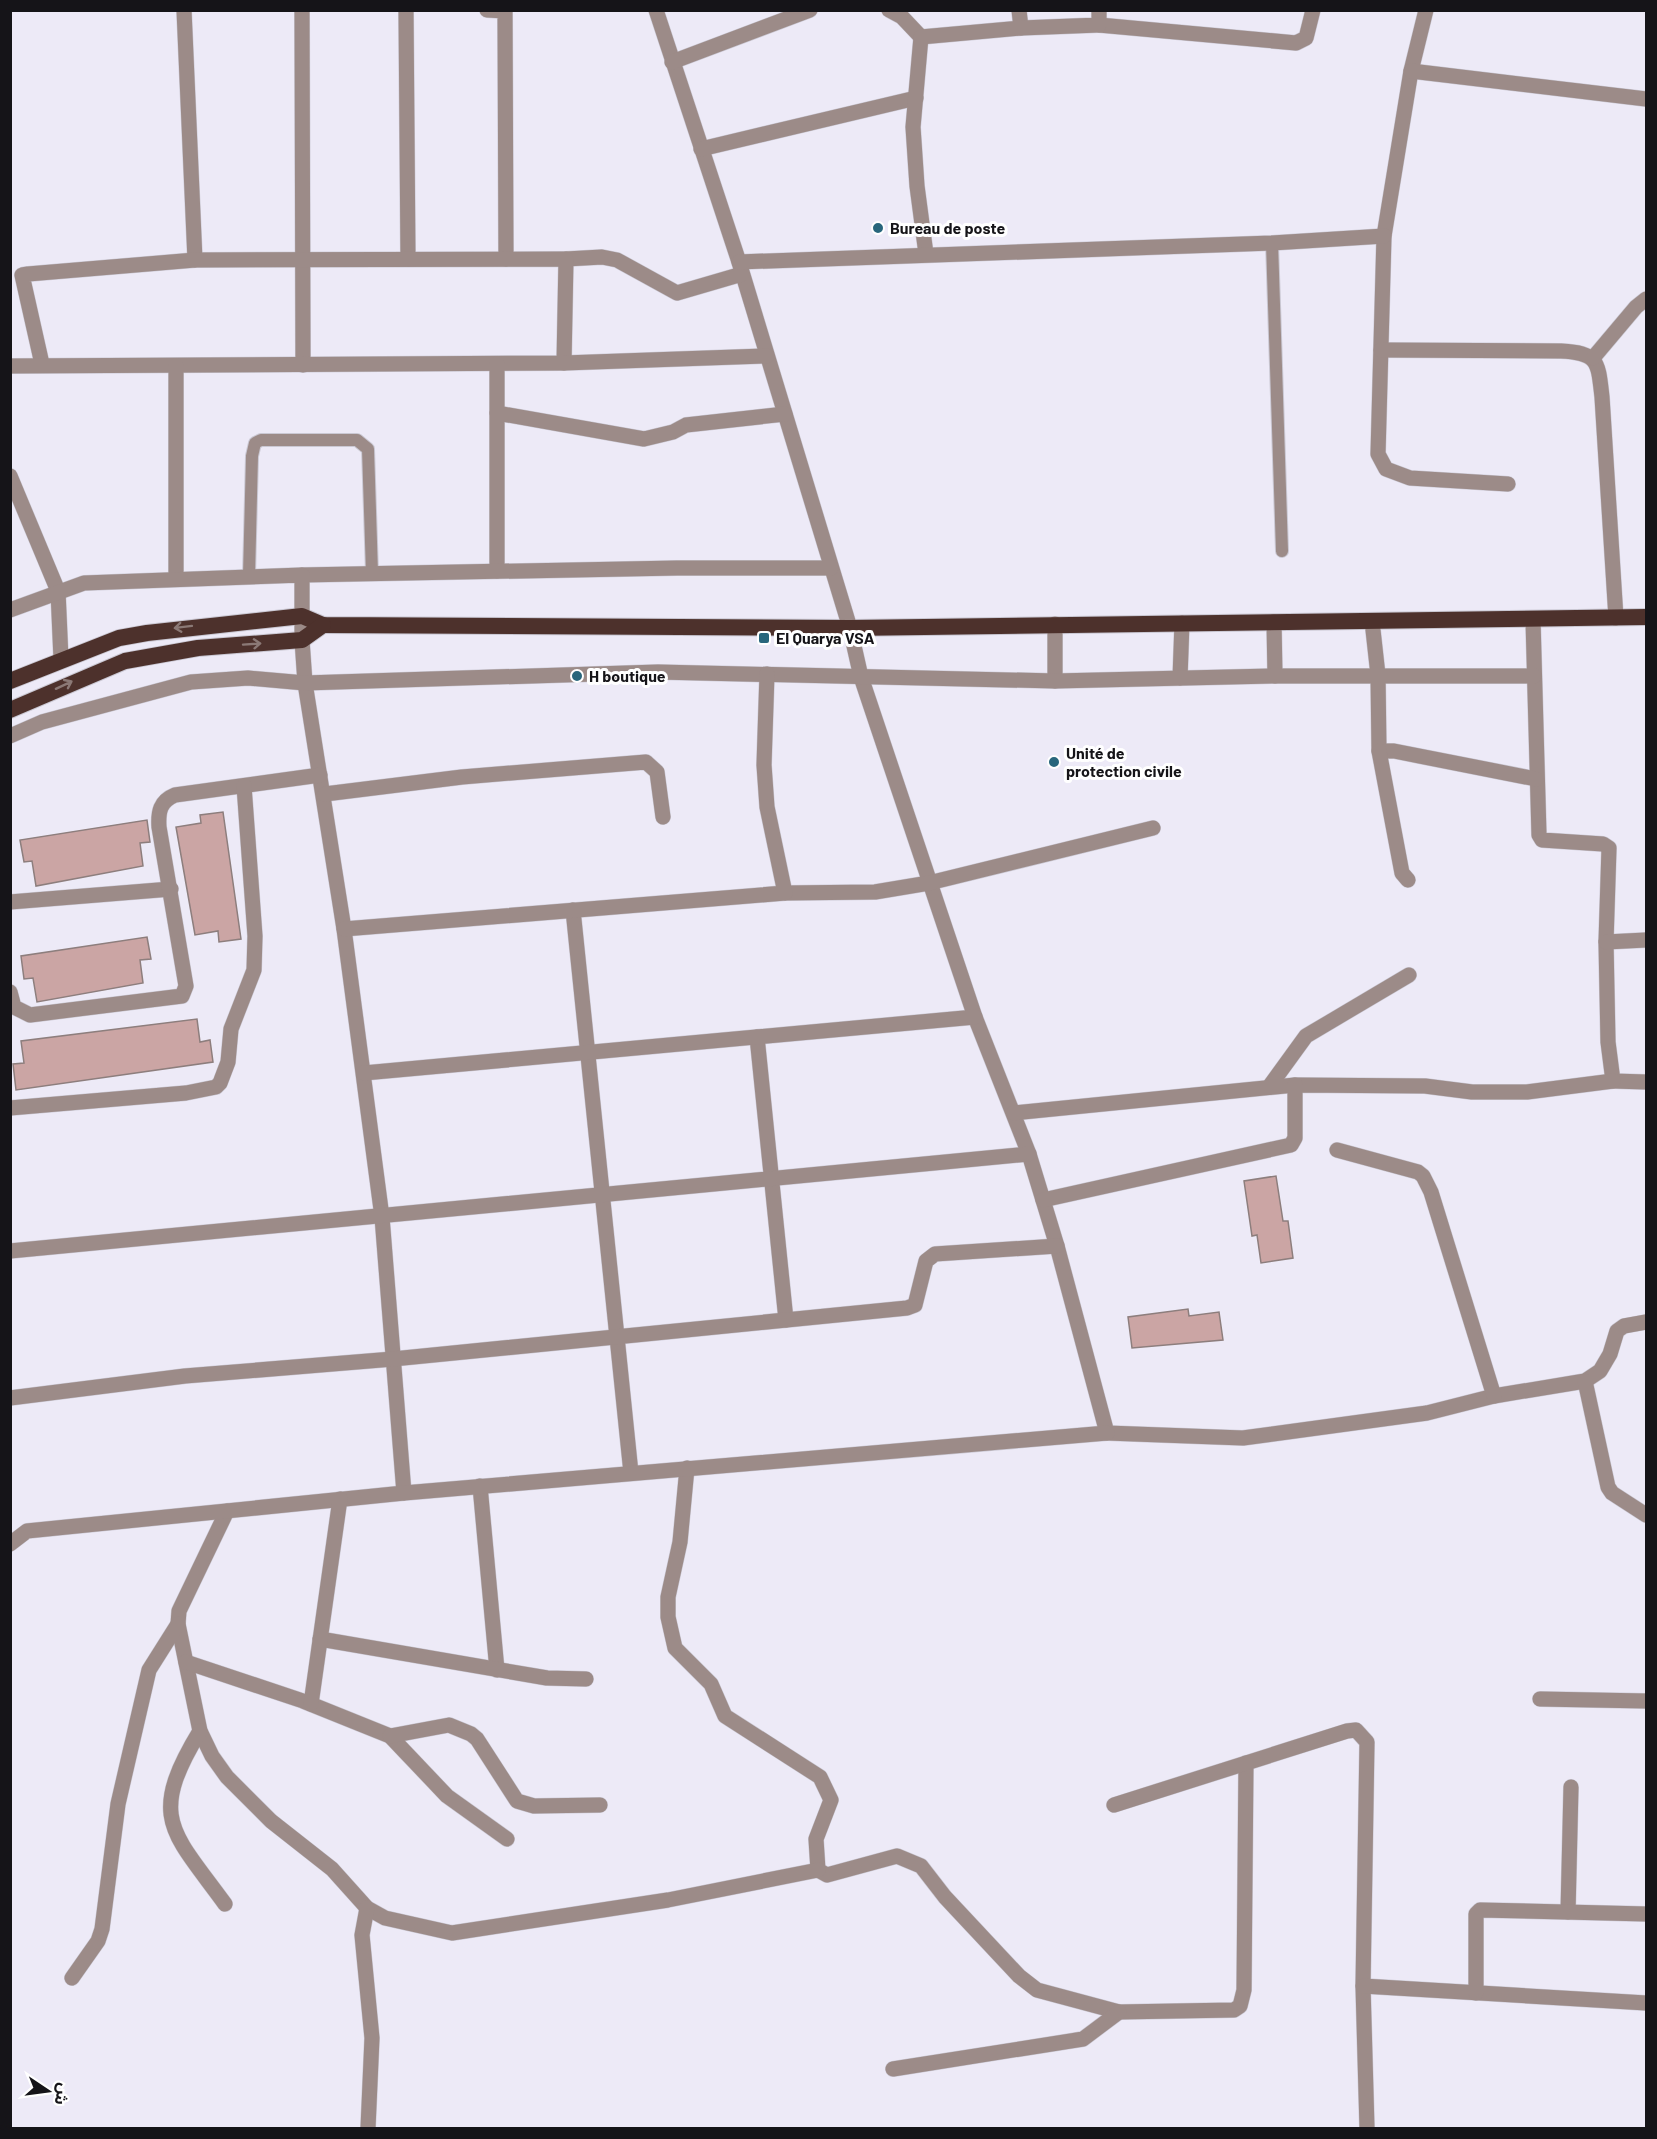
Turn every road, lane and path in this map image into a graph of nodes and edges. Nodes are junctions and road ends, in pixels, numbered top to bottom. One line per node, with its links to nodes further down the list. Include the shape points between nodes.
1 (184, 10): 26 (street)
2 (302, 10): 27 (street)
3 (406, 10): 23 (street)
4 (487, 10): 10 (street)
5 (656, 10): 15 (street)
6 (810, 10): 15 (street)
7 (1019, 10): 13 (street)
8 (1313, 10): 12 (street, via 1306,38 1296,42)
9 (1426, 10): 16 (street)
10 (505, 11): 24 (street)
11 (898, 13): 14 (street)
12 (1099, 18): 13 (street)
13 (1021, 28): 14 (street)
14 (921, 37): 17 (street)
15 (672, 62): 19 (street)
16 (1411, 71): 18 (street); 20 (street)
17 (916, 98): 19 (street); 22 (street, via 916,186)
18 (1647, 99)
19 (701, 149): 28 (street)
20 (1384, 236): 21 (street); 31 (street)
21 (1272, 243): 22 (street); 44 (lane)
22 (926, 254): 28 (street)
23 (408, 259): 24 (street); 27 (street)
24 (506, 259): 25 (street)
25 (566, 259): 28 (street, via 617,260 677,293); 34 (street)
26 (195, 260): 27 (street); 29 (street, via 45,270)
27 (302, 260): 37 (street)
28 (741, 268): 32 (street)
29 (16, 276): 35 (street)
30 (1647, 299): 33 (street)
31 (1381, 350): 33 (street, via 1561,351 1586,353); 43 (street, via 1378,454 1386,469 1410,478)
32 (767, 356): 34 (street); 41 (street)
33 (1593, 358): 55 (street, via 1602,397)
34 (564, 363): 36 (street)
35 (42, 364): 38 (street); 39 (street)
36 (497, 364): 37 (street); 40 (street)
37 (303, 365): 39 (street)
38 (10, 366)
39 (176, 366): 50 (street)
40 (497, 413): 41 (street, via 644,439 686,425); 46 (street)
41 (785, 414): 45 (street)
42 (10, 476): 51 (street)
43 (1508, 484)
44 (1282, 551)
45 (831, 568): 46 (street); 62 (street)
46 (497, 571): 47 (street)
47 (372, 573): 48 (street); 49 (lane, via 365,444 357,440 261,440 255,443 252,456)
48 (302, 575): 49 (street); 53 (street)
49 (249, 576): 50 (street)
50 (176, 579): 51 (street, via 84,583)
51 (58, 591): 52 (street); 64 (street)
52 (10, 610)
53 (302, 616): 61 (highway); 63 (street); 64 (highway, one-way to 64, via 147,633 119,638)
54 (1647, 617): 55 (highway)
55 (1616, 618): 56 (highway)
56 (1533, 620): 57 (highway); 68 (street)
57 (1372, 621): 58 (highway); 66 (street)
58 (1274, 622): 59 (highway); 67 (street)
59 (1182, 623): 60 (highway); 70 (street)
60 (1055, 624): 62 (highway); 72 (street)
61 (322, 626): 62 (highway); 63 (highway)
62 (850, 628): 69 (street)
63 (302, 640): 73 (street); 74 (highway, one-way to 63, via 94,672 136,658 198,648)
64 (61, 659): 71 (highway)
65 (767, 674): 69 (street); 73 (street, via 658,672); 86 (street, via 767,807)
66 (1378, 675): 67 (street); 68 (street); 76 (street)
67 (1275, 676): 70 (street)
68 (1534, 676): 78 (street)
69 (861, 678): 72 (street); 84 (street)
70 (1180, 678): 72 (street)
71 (10, 681)
72 (1055, 681)
73 (305, 683): 75 (street, via 248,678 191,682 42,722); 77 (street)
74 (10, 710)
75 (10, 736)
76 (1379, 751): 78 (street); 83 (street, via 1402,873)
77 (320, 776): 79 (street); 80 (street)
78 (1536, 779): 91 (street, via 1537,824 1542,840 1603,844 1609,848)
79 (244, 786): 85 (street, via 175,795 162,803 159,827); 102 (street, via 254,970 231,1029 228,1062 220,1083 186,1093)
80 (325, 794): 81 (street, via 462,777 646,762 657,772); 89 (street)
81 (663, 817)
82 (1153, 828): 84 (street)
83 (1408, 880)
84 (929, 883): 86 (street, via 875,892); 94 (street)
85 (171, 889): 87 (street); 93 (street, via 186,986 179,998 30,1015 14,1007)
86 (785, 893): 88 (street)
87 (10, 902)
88 (573, 910): 89 (street); 96 (street)
89 (344, 929): 97 (street)
90 (1647, 940): 91 (street)
91 (1606, 942): 98 (street, via 1608,1042)
92 (1409, 975): 101 (street, via 1306,1036)
93 (10, 992)
94 (975, 1017): 95 (street); 103 (street)
95 (757, 1037): 96 (street); 106 (street)
96 (589, 1052): 97 (street); 107 (street)
97 (364, 1073): 109 (street)
98 (1613, 1081): 99 (street); 100 (street, via 1527,1092)
99 (1647, 1082)
100 (1295, 1085): 101 (street); 108 (street, via 1295,1138 1291,1145)
101 (1269, 1087): 103 (street)
102 (10, 1108)
103 (1014, 1113): 105 (street)
104 (1337, 1150): 117 (street, via 1423,1176)
105 (1029, 1154): 106 (street); 108 (street)
106 (770, 1179): 107 (street); 112 (street)
107 (603, 1195): 109 (street); 114 (street)
108 (1043, 1200): 110 (street)
109 (382, 1217): 111 (street); 115 (street)
110 (1057, 1246): 112 (street, via 935,1254 926,1261 915,1305 911,1307); 119 (street)
111 (10, 1251)
112 (786, 1320): 114 (street)
113 (1647, 1322): 116 (street, via 1617,1331 1600,1371)
114 (616, 1337): 115 (street); 121 (street)
115 (393, 1359): 118 (street, via 185,1376); 123 (street)
116 (1585, 1382): 117 (street); 126 (street, via 1608,1486 1612,1493)
117 (1494, 1396): 119 (street, via 1427,1413 1243,1438)
118 (10, 1398)
119 (1107, 1433): 120 (street)
120 (687, 1468): 121 (street); 145 (street, via 680,1542 668,1597 675,1648 711,1684 725,1716 825,1783 831,1800 816,1839)
121 (631, 1473): 122 (street)
122 (480, 1486): 123 (street); 133 (street)
123 (404, 1493): 124 (street)
124 (340, 1499): 125 (street); 131 (street)
125 (227, 1511): 128 (street); 130 (street, via 182,1601)
126 (1647, 1515)
127 (10, 1532): 128 (street)
128 (27, 1532): 129 (street)
129 (10, 1544)
130 (178, 1624): 132 (street); 150 (street, via 149,1670 118,1804 102,1929)
131 (320, 1639): 133 (street); 137 (street)
132 (186, 1662): 137 (street); 138 (street)
133 (497, 1670): 134 (street)
134 (586, 1679)
135 (1540, 1699): 136 (street)
136 (1647, 1701)
137 (311, 1704): 139 (street)
138 (201, 1731): 146 (street, via 177,1770 171,1821 176,1836); 147 (street, via 227,1777 271,1821 332,1869)
139 (390, 1736): 142 (street, via 441,1726 461,1729 477,1739 517,1801 534,1806); 144 (street, via 447,1796)
140 (1246, 1763): 143 (street); 151 (street, via 1347,1731 1356,1730 1365,1736); 154 (street, via 1244,2000 1234,2010)
141 (1571, 1787): 148 (street)
142 (600, 1805)
143 (1114, 1805)
144 (507, 1839)
145 (818, 1870): 147 (street, via 668,1900 452,1933 385,1918); 154 (street, via 833,1874 897,1856 908,1859 921,1866 945,1897 1027,1983 1064,1998)
146 (225, 1904)
147 (368, 1908): 156 (street, via 362,1935 372,2038)
148 (1568, 1912): 149 (street); 152 (street, via 1480,1910 1476,1914)
149 (1647, 1914)
150 (72, 1978)
151 (1364, 1986): 152 (street); 157 (street)
152 (1476, 1993): 153 (street)
153 (1647, 2003)
154 (1119, 2012): 155 (street, via 1083,2039)
155 (893, 2069)
156 (368, 2128)
157 (1367, 2128)

